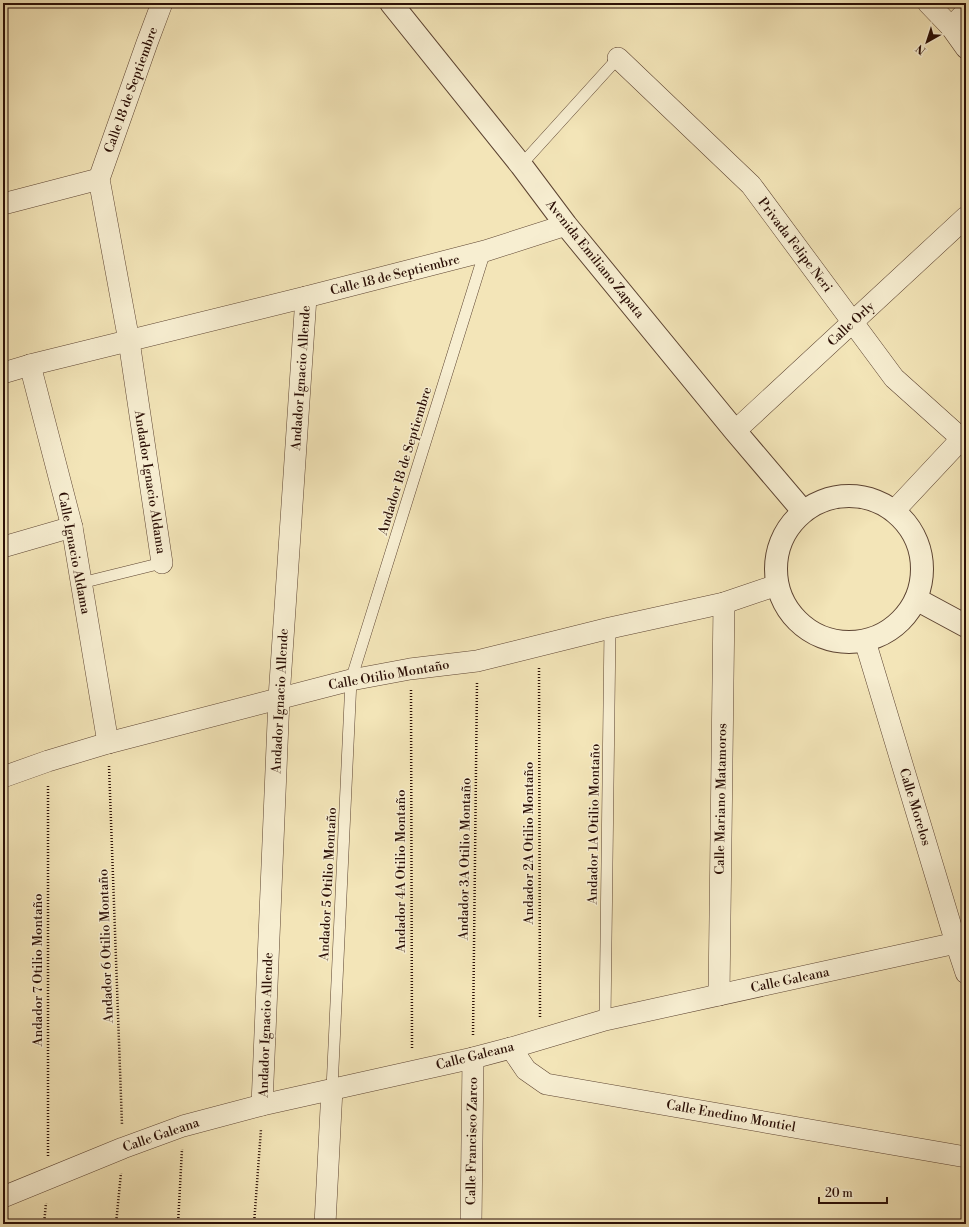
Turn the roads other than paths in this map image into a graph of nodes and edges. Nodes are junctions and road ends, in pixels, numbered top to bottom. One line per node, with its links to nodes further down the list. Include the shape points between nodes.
1 (162, 3): 9 (street, Calle 18 de Septiembre)
2 (391, 3): 8 (street, Avenida Emiliano Zapata)
3 (928, 3): 5 (street)
4 (966, 12): 5 (street)
5 (951, 27): 6 (street)
6 (966, 48)
7 (618, 58): 8 (lane); 15 (street, Privada Felipe Neri, via 751,185)
8 (521, 165): 12 (street, Avenida Emiliano Zapata)
9 (99, 179): 10 (street); 16 (street)
10 (3, 204)
11 (966, 217): 15 (street, Calle Orly)
12 (566, 225): 13 (street, Calle 18 de Septiembre); 19 (street, Avenida Emiliano Zapata)
13 (485, 251): 14 (street, Calle 18 de Septiembre); 33 (lane, Andador 18 de Septiembre)
14 (306, 297): 16 (street, Calle 18 de Septiembre); 34 (street, Andador Ignacio Allende)
15 (853, 323): 19 (street, Calle Orly); 20 (street, Privada Felipe Neri, via 894,378)
16 (129, 341): 17 (street, Calle 18 de Septiembre); 25 (street, Andador Ignacio Aldama)
17 (30, 365): 18 (street, Calle 18 de Septiembre); 23 (street, Calle Ignacio Aldama)
18 (3, 373)
19 (735, 431): 21 (street, Avenida Emiliano Zapata)
20 (964, 436): 22 (street)
21 (803, 511): 22 (street, via 824,500 849,496 873,500); 27 (street, via 789,526 779,544 776,564)
22 (894, 511): 28 (street, via 911,530 920,552 922,576)
23 (72, 527): 24 (street); 26 (street, Calle Ignacio Aldama)
24 (3, 547)
25 (162, 563): 26 (lane, Andador Ignacio Aldama)
26 (81, 583): 35 (street, Calle Ignacio Aldama)
27 (777, 585): 29 (street, Calle Otilio Montaño); 32 (street, via 786,606 800,624 820,636 842,642)
28 (916, 599): 30 (street); 32 (street, via 903,618 886,633)
29 (724, 602): 31 (street, Calle Otilio Montaño); 39 (street, Calle Mariano Matamoros)
30 (966, 626)
31 (610, 628): 33 (street, Calle Otilio Montaño, via 477,661 410,669); 40 (lane, Andador 1A Otilio Montaño)
32 (865, 641): 37 (street, Calle Morelos)
33 (351, 680): 34 (street, Calle Otilio Montaño); 43 (lane, Andador 5 Otilio Montaño)
34 (279, 698): 35 (street, Calle Otilio Montaño); 44 (street, Andador Ignacio Allende)
35 (108, 743): 36 (street, Calle Otilio Montaño)
36 (3, 777)
37 (956, 943): 38 (street, Calle Morelos); 39 (street, Calle Galeana)
38 (966, 973)
39 (719, 995): 40 (street, Calle Galeana)
40 (605, 1020): 41 (street, Calle Galeana)
41 (511, 1048): 42 (street, Calle Galeana); 45 (street, Calle Enedino Montiel, via 526,1070 546,1084)
42 (473, 1058): 43 (street, Calle Galeana); 48 (street, Calle Francisco Zarco)
43 (332, 1089): 44 (street, Calle Galeana); 47 (street)
44 (262, 1105): 46 (street, Calle Galeana, via 183,1126)
45 (966, 1157)
46 (3, 1197)
47 (325, 1224)
48 (471, 1224)

